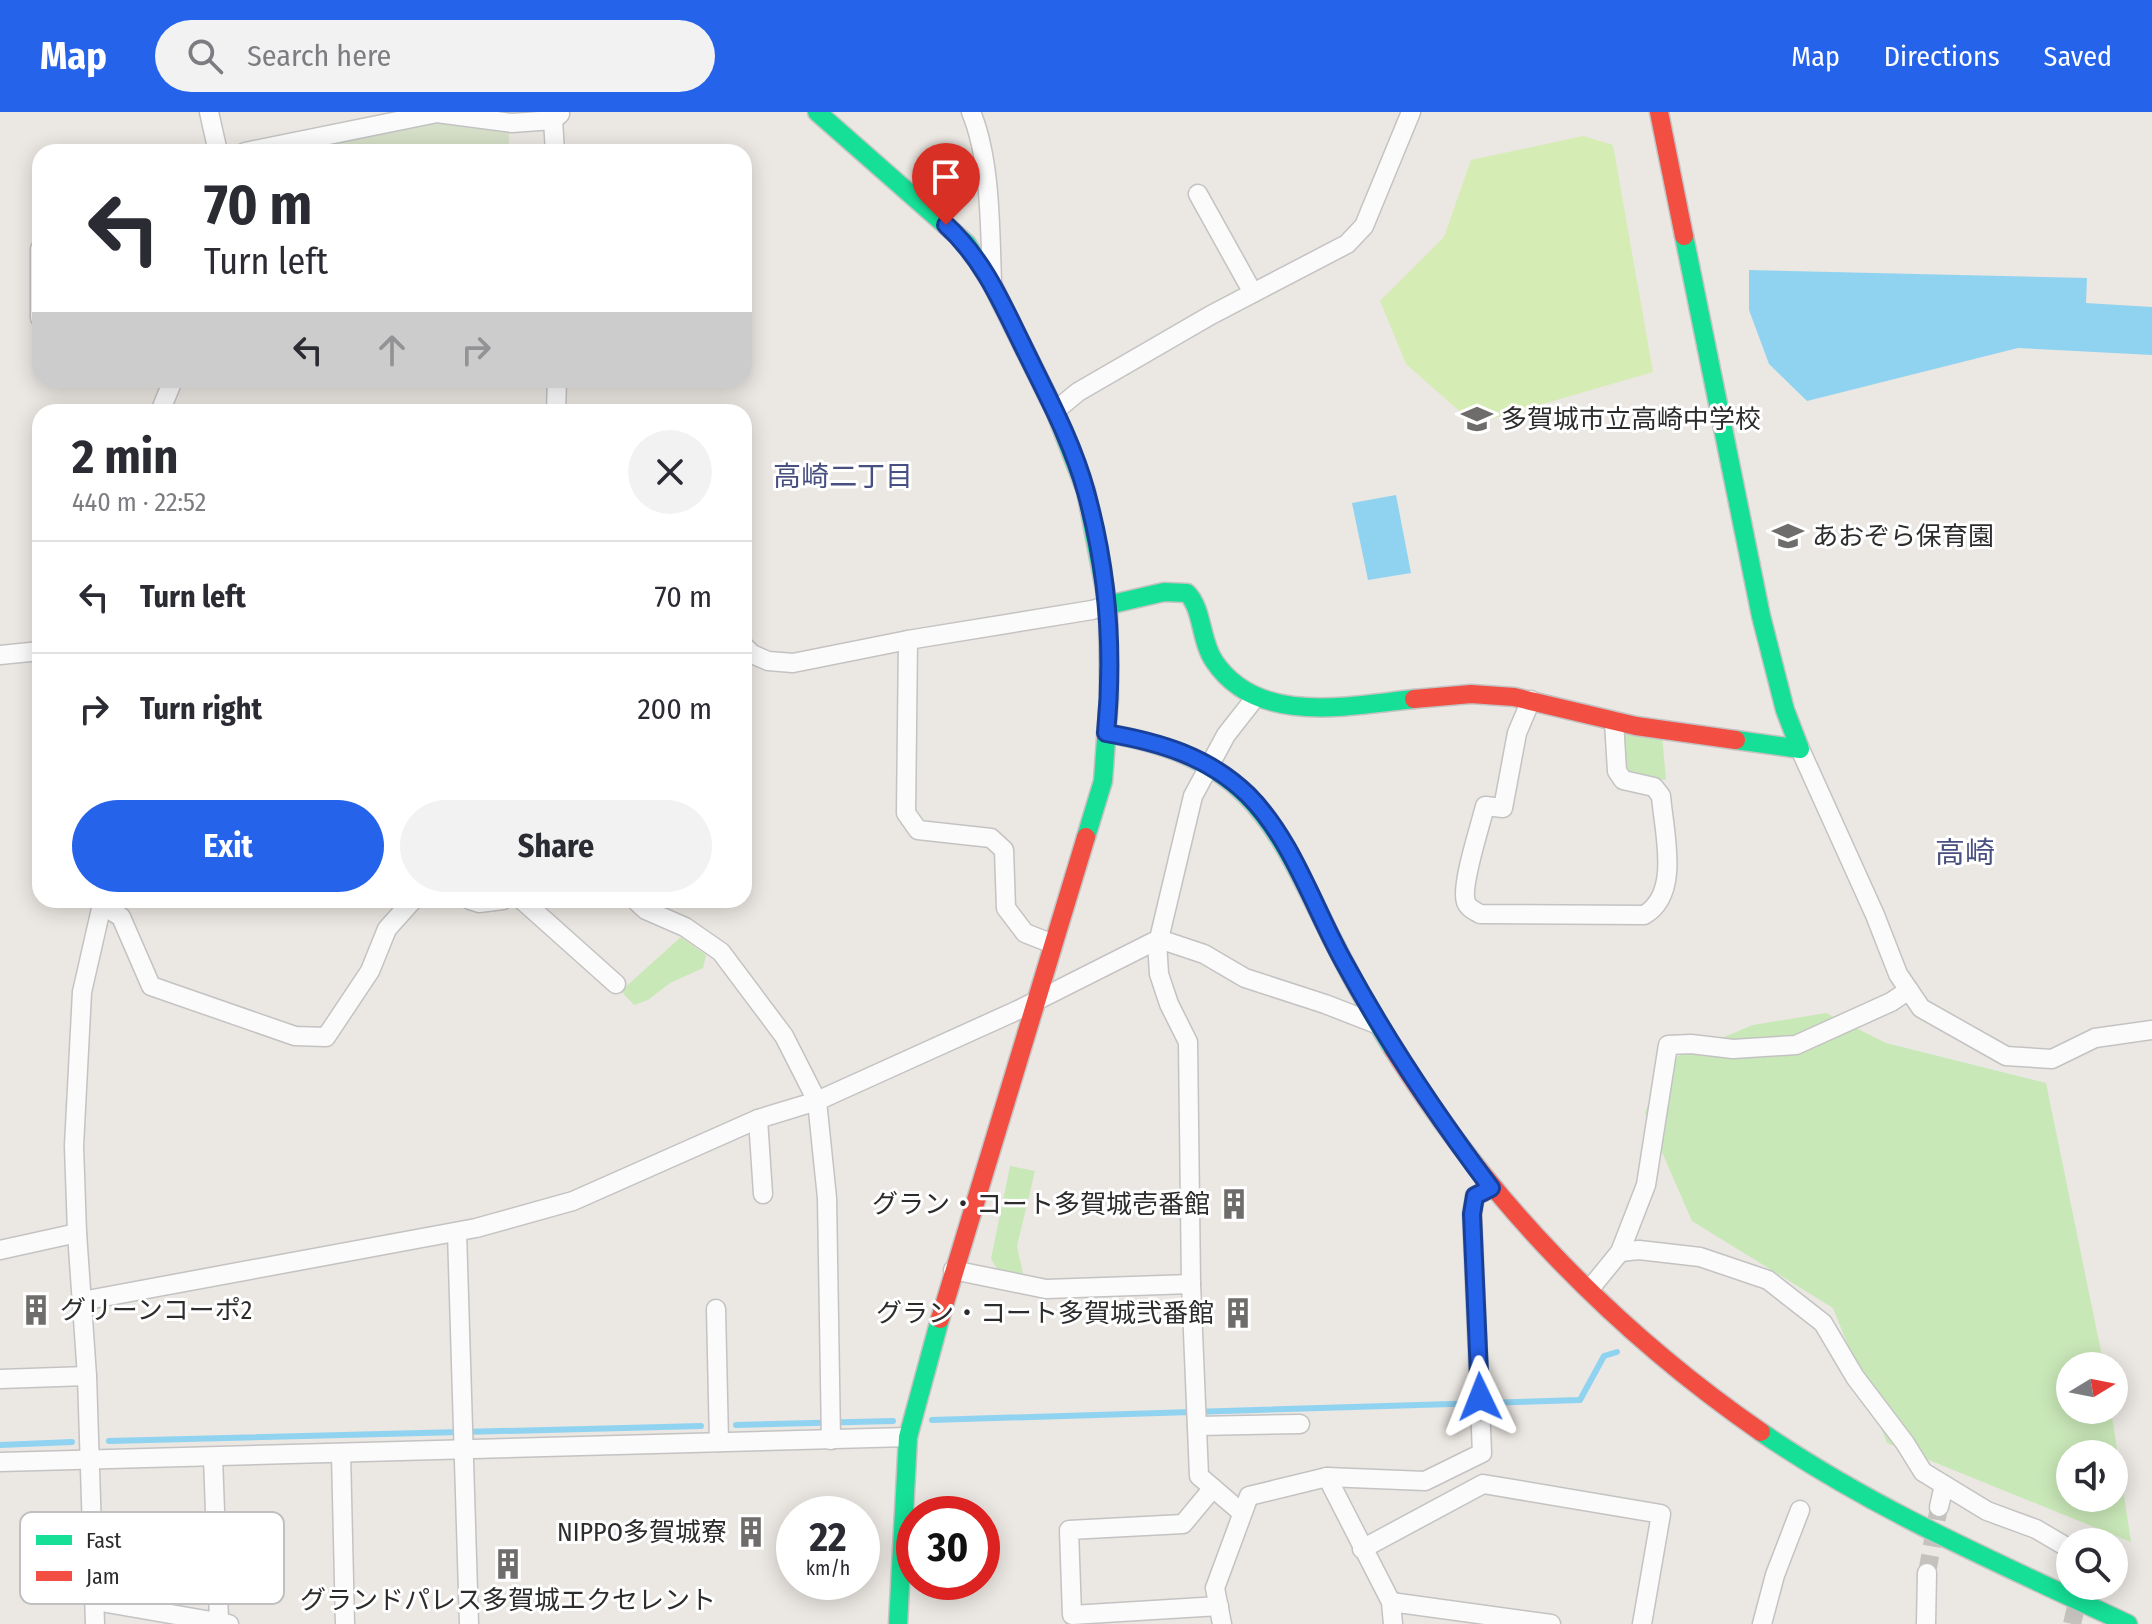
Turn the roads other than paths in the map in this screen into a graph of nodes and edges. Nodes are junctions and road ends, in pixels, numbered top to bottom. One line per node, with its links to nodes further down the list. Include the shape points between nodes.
1 (209, 112): 8 (street)
2 (438, 112): 7 (street, via 512,123); 9 (street)
3 (817, 112): 12 (street, via 967,244)
4 (971, 112): 12 (street, via 990,205)
5 (1411, 112): 13 (street, via 1364,226 1347,244)
6 (1659, 112): 24 (street, via 1761,616)
7 (558, 116): 10 (street)
8 (216, 144)
9 (284, 144)
10 (556, 144)
11 (1198, 194): 13 (street)
12 (992, 284): 14 (street)
13 (1253, 293): 14 (street, via 1078,392)
14 (1055, 411): 15 (street, via 1086,491)
15 (1108, 605): 16 (street); 20 (street, via 1168,592 1190,595 1203,643 1216,664); 23 (street)
16 (908, 640): 18 (street, via 793,663); 32 (street, via 906,813 918,830 991,838 1004,850 1006,908 1025,933)
17 (32, 652): 19 (street)
18 (752, 654)
19 (0, 655)
20 (1255, 698): 21 (street, via 1286,706 1486,694); 25 (street, via 1226,735)
21 (1531, 700): 22 (street); 22 (street, via 1517,733 1503,808 1485,806 1467,877 1465,900 1480,914 1644,915 1657,907 1668,881 1661,796 1654,787 1623,780 1617,771)
22 (1614, 721): 24 (street)
23 (1106, 733): 25 (street, via 1186,752); 32 (street, via 1097,806)
24 (1800, 749): 34 (street)
25 (1210, 767): 31 (street, via 1193,796); 36 (street, via 1247,794 1269,820)
26 (101, 908): 43 (street, via 82,992 74,1146)
27 (109, 908): 28 (street, via 121,917 151,986 295,1036 326,1037 370,971 387,929)
28 (406, 908)
29 (531, 908): 33 (street)
30 (644, 908): 38 (street, via 721,952 784,1036)
31 (1159, 939): 35 (street); 36 (street, via 1204,954 1245,978); 47 (street, via 1159,974 1188,1042)
32 (1053, 944): 35 (street)
33 (616, 984)
34 (1909, 990): 37 (street, via 1921,1008 2006,1056 2052,1059 2095,1038); 45 (street, via 1796,1045 1668,1045 1646,1185)
35 (1037, 1000): 38 (street); 46 (street)
36 (1379, 1025): 40 (street)
37 (2152, 1030)
38 (817, 1101): 39 (street); 55 (street, via 827,1198)
39 (758, 1119): 41 (street); 42 (street, via 573,1201)
40 (1491, 1188): 48 (street); 63 (street, via 1475,1196 1472,1214 1482,1453 1425,1481)
41 (763, 1194)
42 (457, 1232): 49 (street); 57 (street)
43 (77, 1233): 44 (street); 49 (street)
44 (0, 1250)
45 (1620, 1252): 48 (street); 64 (street, via 1700,1257 1768,1280 1823,1323 1923,1472)
46 (953, 1270): 47 (street, via 1046,1289); 56 (street)
47 (1191, 1284): 53 (street)
48 (1589, 1290): 86 (street, via 1740,1420 1828,1476)
49 (82, 1301): 51 (street)
50 (716, 1309): 58 (street)
51 (87, 1376): 52 (street); 61 (street)
52 (0, 1379)
53 (1196, 1416): 54 (street); 65 (street, via 1199,1476)
54 (1300, 1424)
55 (831, 1435): 56 (street); 58 (street)
56 (908, 1437): 80 (street)
57 (462, 1439): 58 (street); 59 (street); 79 (street)
58 (719, 1442)
59 (341, 1453): 60 (street); 78 (street)
60 (213, 1457): 61 (street); 69 (street)
61 (91, 1461): 62 (street); 68 (street)
62 (0, 1462)
63 (1327, 1477): 70 (street, via 1249,1496); 72 (street)
64 (1944, 1485): 66 (street); 71 (street, via 1987,1511)
65 (1213, 1488): 70 (street); 76 (street, via 1183,1524 1069,1530 1072,1615)
66 (1939, 1507)
67 (1800, 1510): 84 (street)
68 (92, 1512)
69 (217, 1512)
70 (1241, 1512): 76 (street, via 1215,1588)
71 (2056, 1541)
72 (1362, 1549): 74 (street); 83 (street, via 1483,1484 1661,1514)
73 (1927, 1573): 85 (street)
74 (1391, 1602): 81 (street); 82 (street)
75 (113, 1604): 77 (street)
76 (1220, 1615)
77 (224, 1622)
78 (345, 1624)
79 (469, 1624)
80 (898, 1624)
81 (1393, 1624)
82 (1551, 1624)
83 (1642, 1624)
84 (1762, 1624)
85 (1926, 1624)
86 (2128, 1624)

